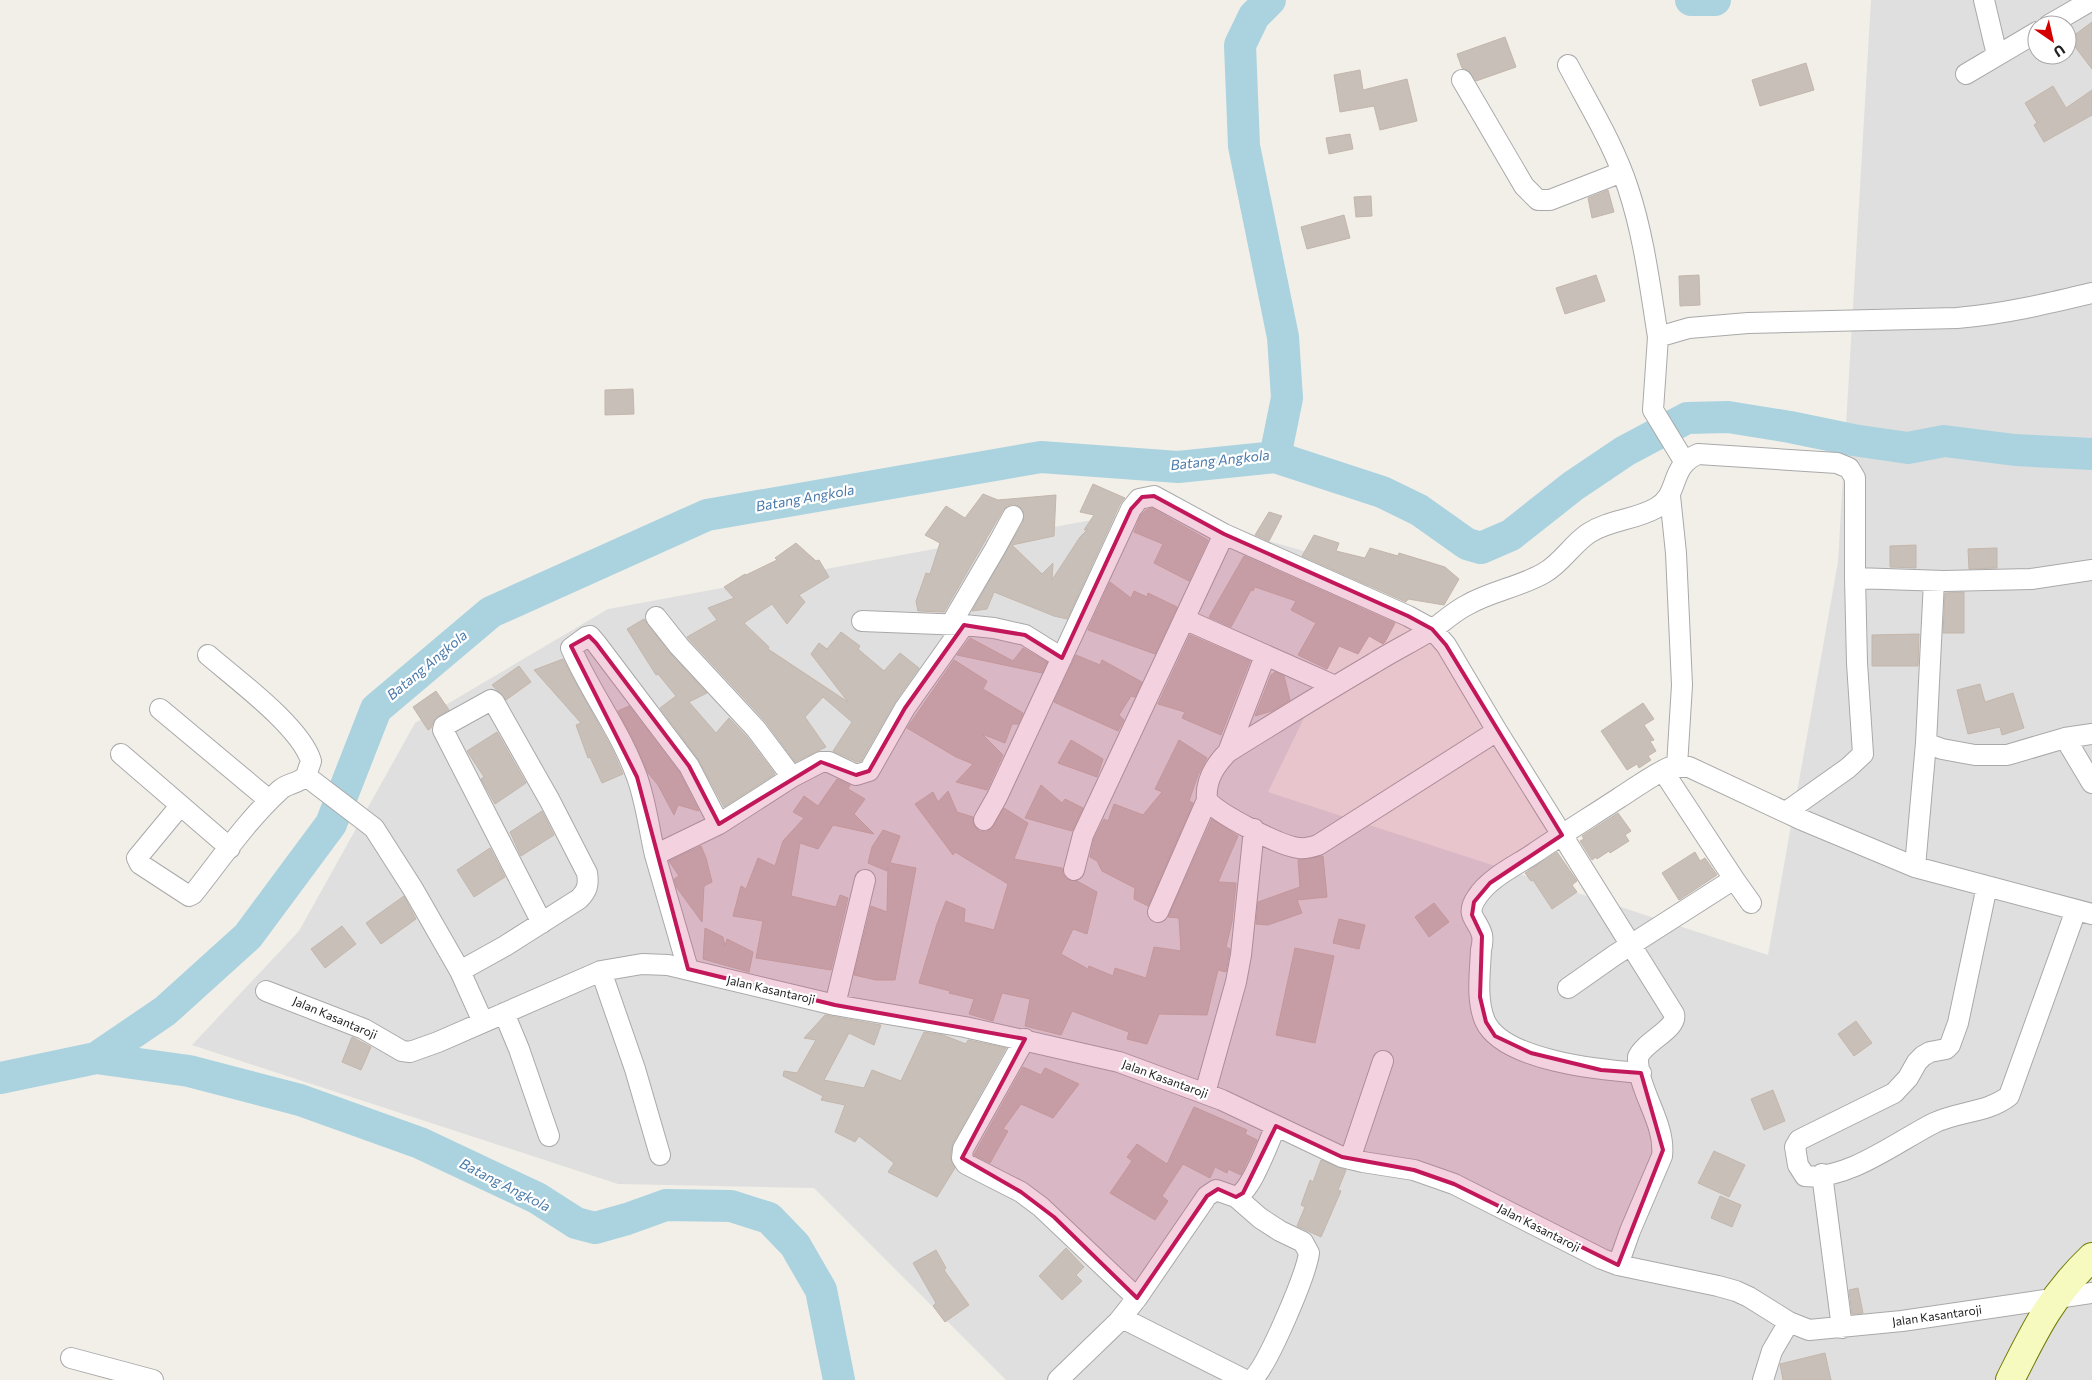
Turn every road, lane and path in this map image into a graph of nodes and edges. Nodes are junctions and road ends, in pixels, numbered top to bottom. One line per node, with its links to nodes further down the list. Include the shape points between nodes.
1 (1984, 0): 5 (street)
2 (2092, 0): 3 (street)
3 (2066, 15)
4 (2027, 38): 5 (street)
5 (1998, 56): 7 (street)
6 (1568, 65): 9 (street)
7 (1966, 74)
8 (1462, 80): 9 (street, via 1524,186 1538,200 1550,200)
9 (1622, 172): 11 (street, via 1638,228)
10 (2092, 293): 11 (street, via 1986,316 1748,323 1689,328)
11 (1658, 337): 12 (street, via 1652,404 1654,414)
12 (1684, 462): 13 (street); 17 (street, via 1704,453 1837,463 1849,468 1855,478)
13 (1670, 496): 23 (street, via 1666,502 1646,513 1588,533 1543,574 1479,598); 35 (street, via 1682,685)
14 (1012, 516): 22 (street)
15 (1224, 534): 20 (street); 23 (street); 26 (street, via 1154,496 1139,499 1131,509)
16 (2092, 570): 18 (street, via 2031,579)
17 (1855, 578): 18 (street); 42 (street, via 1863,754)
18 (1934, 581): 32 (street)
19 (656, 617): 36 (street, via 756,729)
20 (1184, 619): 25 (street); 50 (street, via 1083,834)
21 (862, 621): 22 (street)
22 (958, 624): 26 (street, via 994,628 1024,636); 36 (street, via 869,771 856,775 826,761)
23 (1432, 629): 27 (street); 29 (street, via 1446,645)
24 (208, 655): 37 (street, via 302,741 311,761)
25 (1265, 656): 27 (street); 33 (street)
26 (1062, 658): 43 (street)
27 (1335, 686): 33 (street)
28 (160, 709): 39 (street)
29 (1497, 730): 45 (street, via 1318,845 1289,846); 46 (street)
30 (2092, 734): 31 (street)
31 (2065, 738): 32 (street, via 2007,755 1975,755); 38 (street)
32 (1926, 744): 49 (street)
33 (1228, 752): 40 (street, via 1214,768)
34 (121, 754): 41 (street)
35 (1670, 768): 42 (street, via 1689,767); 46 (street); 51 (street)
36 (792, 777): 44 (street)
37 (312, 780): 39 (street, via 284,786); 60 (street, via 374,828)
38 (2092, 783)
39 (269, 800): 47 (street)
40 (1206, 800): 45 (street, via 1212,807); 55 (street)
41 (180, 806): 47 (street); 47 (street, via 138,856 140,864 189,896 194,894)
42 (1786, 812): 49 (street)
43 (984, 820)
44 (719, 824): 48 (street); 48 (street, via 671,740 596,643 590,636 586,637 571,648 637,776)
45 (1254, 830): 70 (street, via 1241,956)
46 (1562, 835): 58 (street); 69 (street, via 1490,883 1474,902 1472,915 1482,936 1482,1013 1490,1031 1511,1046 1559,1062 1601,1070)
47 (230, 848)
48 (654, 855): 59 (street)
49 (1915, 867): 53 (street)
50 (1074, 870)
51 (1734, 879): 54 (street); 58 (street)
52 (865, 880): 64 (street)
53 (1986, 886): 56 (street); 75 (street, via 1958,1023 1950,1045 1923,1056 1894,1093 1800,1140 1795,1147 1803,1174 1808,1177)
54 (1751, 903)
55 (1158, 912)
56 (2084, 912): 75 (street, via 2009,1096 1998,1104 1934,1123 1869,1160)
57 (542, 922): 57 (street, via 443,730 444,726 491,700 550,801 587,873 586,893); 60 (street)
58 (1631, 944): 62 (street); 69 (street, via 1675,1018 1671,1026 1640,1052)
59 (688, 969): 61 (street, Jalan Kasantaroji, via 642,964); 64 (street, Jalan Kasantaroji)
60 (460, 971): 66 (street)
61 (602, 971): 65 (street, Jalan Kasantaroji); 73 (street)
62 (1568, 988)
63 (266, 991): 66 (street, Jalan Kasantaroji, via 364,1028 406,1052)
64 (835, 1005): 67 (street, Jalan Kasantaroji)
65 (504, 1013): 66 (street, Jalan Kasantaroji); 72 (street)
66 (483, 1022)
67 (1025, 1039): 70 (street, Jalan Kasantaroji, via 1119,1062); 80 (street, via 963,1149 962,1158 966,1164 1021,1192 1047,1212)
68 (1383, 1061): 74 (street)
69 (1641, 1072): 78 (street, via 1660,1132 1662,1156)
70 (1205, 1093): 71 (street, Jalan Kasantaroji)
71 (1276, 1126): 74 (street, Jalan Kasantaroji, via 1325,1151); 76 (street, via 1250,1181)
72 (549, 1136)
73 (660, 1155)
74 (1350, 1159): 78 (street, Jalan Kasantaroji, via 1414,1170 1454,1184)
75 (1822, 1174): 84 (street)
76 (1236, 1197): 80 (street, via 1220,1190 1207,1196); 89 (street, via 1260,1218 1303,1242 1309,1253 1272,1348)
77 (2092, 1257): 81 (main road)
78 (1618, 1266): 83 (street, Jalan Kasantaroji, via 1736,1291)
79 (2092, 1293): 81 (street, Jalan Kasantaroji)
80 (1137, 1298): 82 (street)
81 (2054, 1298): 84 (street, Jalan Kasantaroji); 91 (main road)
82 (1122, 1318): 87 (street); 88 (street)
83 (1789, 1322): 84 (street, Jalan Kasantaroji, via 1809,1330); 90 (street, via 1772,1351)
84 (1842, 1328)
85 (71, 1358): 86 (street)
86 (153, 1380)
87 (1058, 1380)
88 (1246, 1380)
89 (1252, 1380)
90 (1763, 1380)
91 (2010, 1380)

